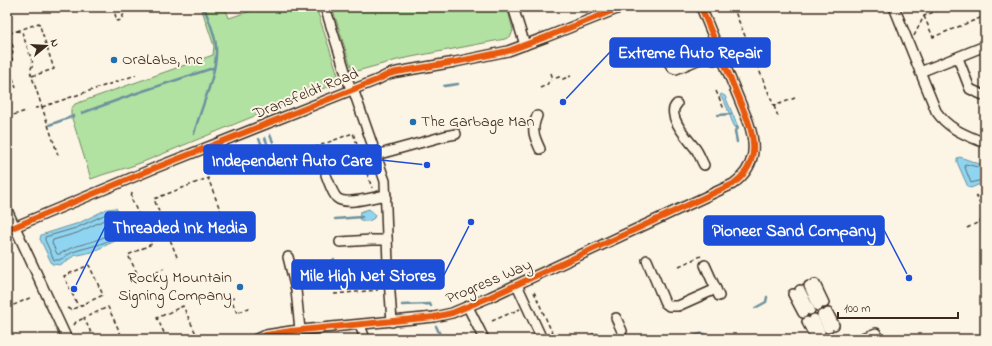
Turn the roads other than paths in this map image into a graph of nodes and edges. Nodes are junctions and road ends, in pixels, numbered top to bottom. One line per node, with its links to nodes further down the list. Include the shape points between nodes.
1 (325, 7): 12 (street)
2 (513, 7): 6 (street)
3 (622, 7): 6 (street, Dransfeldt Road)
4 (701, 7): 30 (street, Progress Way, via 748,121 754,144 752,158 744,172 733,184 718,192)
5 (894, 7): 11 (street)
6 (525, 45): 12 (street, Dransfeldt Road, via 500,53 397,72)
7 (985, 46): 8 (street)
8 (958, 58): 11 (street); 13 (street, via 970,89)
9 (714, 60): 10 (street, via 707,56 676,69)
10 (669, 63)
11 (920, 72): 17 (street, via 933,104 943,120 955,130)
12 (352, 89): 19 (street); 24 (street, Dransfeldt Road)
13 (985, 96)
14 (677, 104): 20 (street, via 673,113 684,136)
15 (537, 116): 18 (street, via 533,132)
16 (456, 134): 19 (street)
17 (985, 143)
18 (540, 149)
19 (376, 155): 22 (street, via 385,181)
20 (704, 165)
21 (326, 176): 22 (street, via 337,198 343,201)
22 (386, 195): 25 (street)
23 (7, 210): 24 (street)
24 (11, 228): 40 (street)
25 (387, 240): 26 (street); 35 (street)
26 (340, 242)
27 (288, 257): 37 (street, via 296,290)
28 (647, 260): 29 (street, via 665,303 670,306 678,306 718,292)
29 (705, 265)
30 (517, 285): 32 (street, Progress Way); 44 (street)
31 (804, 288): 31 (street, via 814,308)
32 (468, 306): 35 (street, Progress Way, via 434,317); 43 (street)
33 (818, 317): 33 (street, via 824,330)
34 (616, 318): 38 (street)
35 (392, 322): 36 (street, Progress Way)
36 (360, 325): 37 (street, Progress Way); 42 (street)
37 (300, 330): 41 (street, Progress Way)
38 (622, 331)
39 (876, 333): 45 (street)
40 (67, 339)
41 (256, 339)
42 (365, 339)
43 (484, 339)
44 (542, 339)
45 (860, 339)

